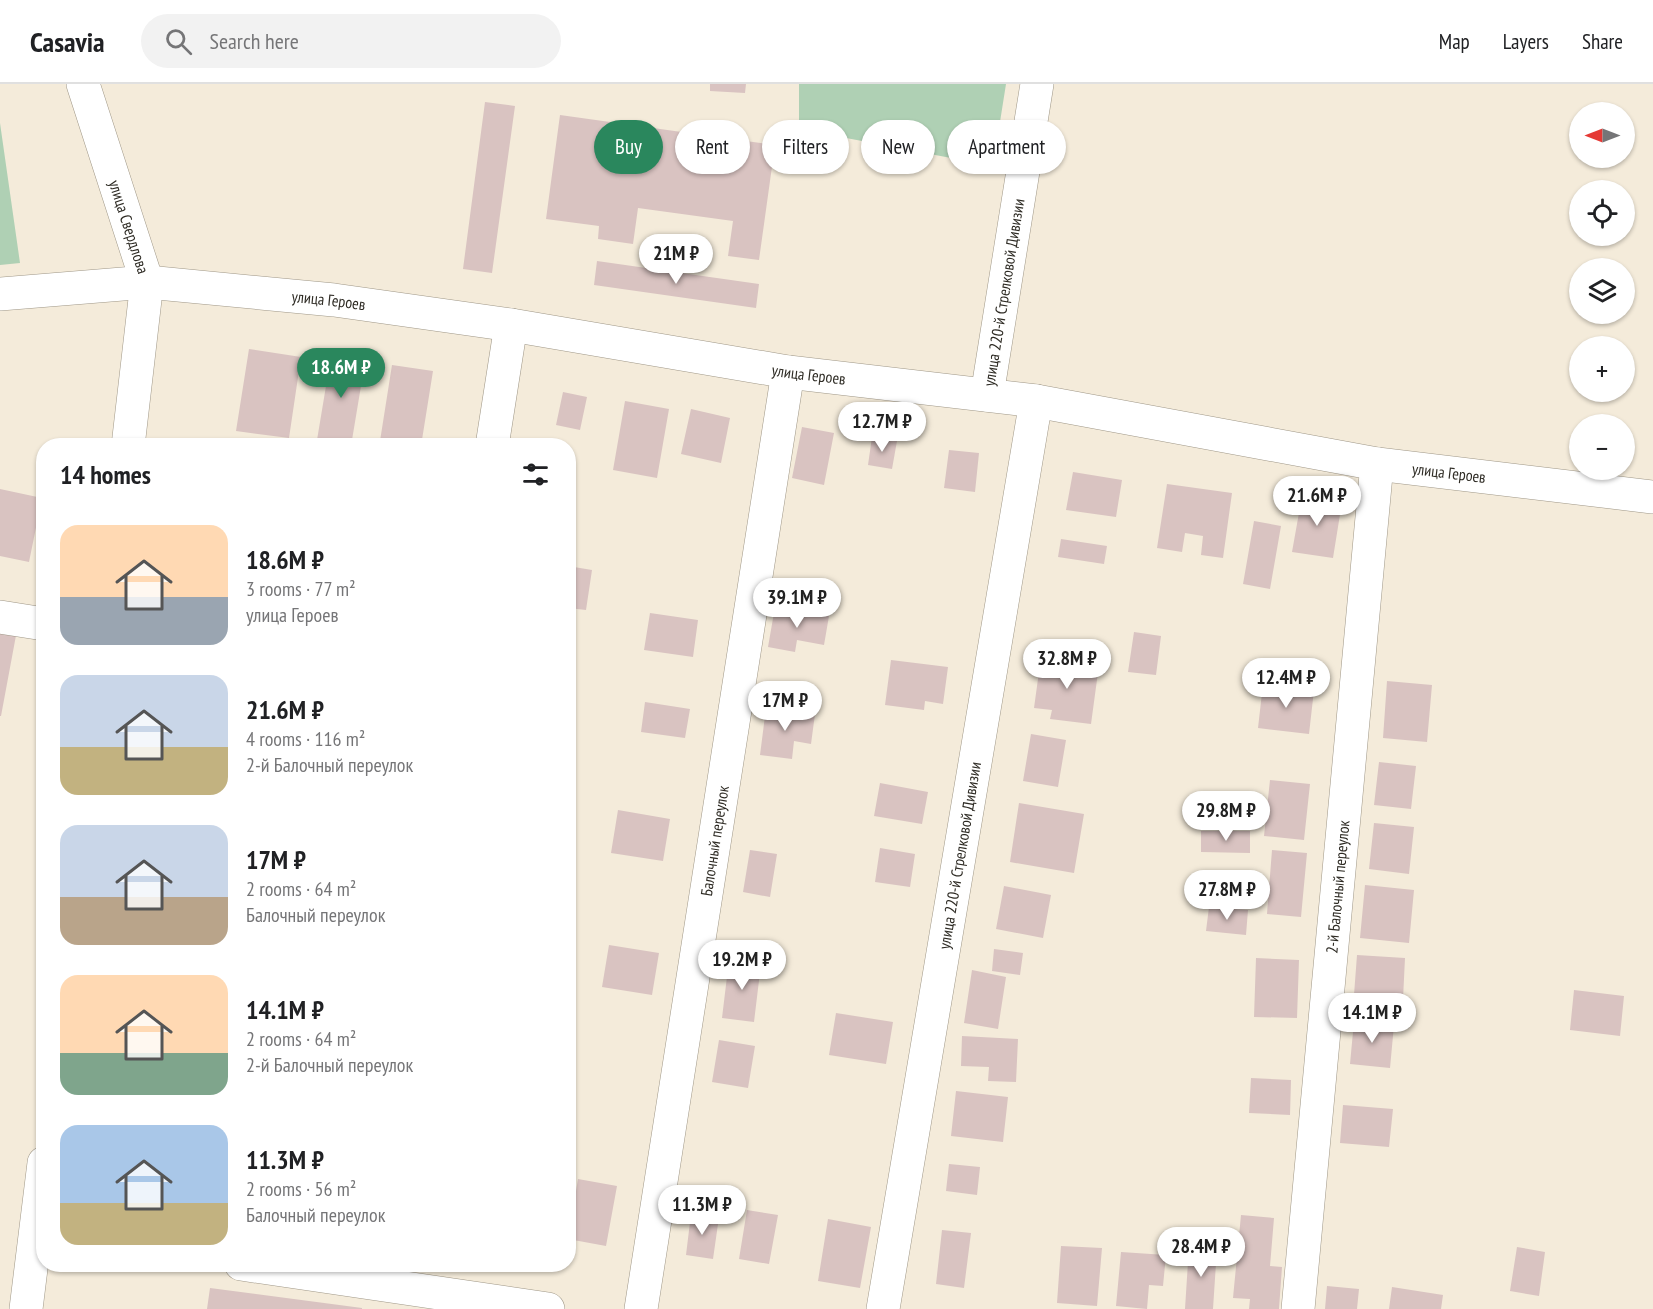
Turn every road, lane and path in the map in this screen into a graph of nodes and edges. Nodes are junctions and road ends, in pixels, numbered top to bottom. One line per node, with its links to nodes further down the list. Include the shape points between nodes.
1 (82, 84): 3 (street, улица Свердлова)
2 (1037, 84): 7 (street, улица 220-й Стрелковой Дивизии)
3 (147, 282): 4 (street, улица Героев); 5 (street, улица Героев, via 334,300); 9 (street, улица Свердлова)
4 (7, 285)
5 (511, 325): 6 (street, улица Героев); 10 (street)
6 (788, 372): 7 (street, улица Героев); 20 (street, Балочный переулок)
7 (987, 395): 8 (street, улица Героев)
8 (1036, 401): 11 (street, улица Героев); 21 (street, улица 220-й Стрелковой Дивизии)
9 (129, 438)
10 (493, 438)
11 (1377, 464): 12 (street, улица Героев); 22 (street, 2-й Балочный переулок)
12 (1653, 497)
13 (0, 617): 14 (street)
14 (36, 623)
15 (36, 1252): 18 (street)
16 (363, 1273): 17 (street)
17 (431, 1300): 19 (street)
18 (26, 1309)
19 (548, 1309)
20 (641, 1309)
21 (883, 1309)
22 (1298, 1309)

